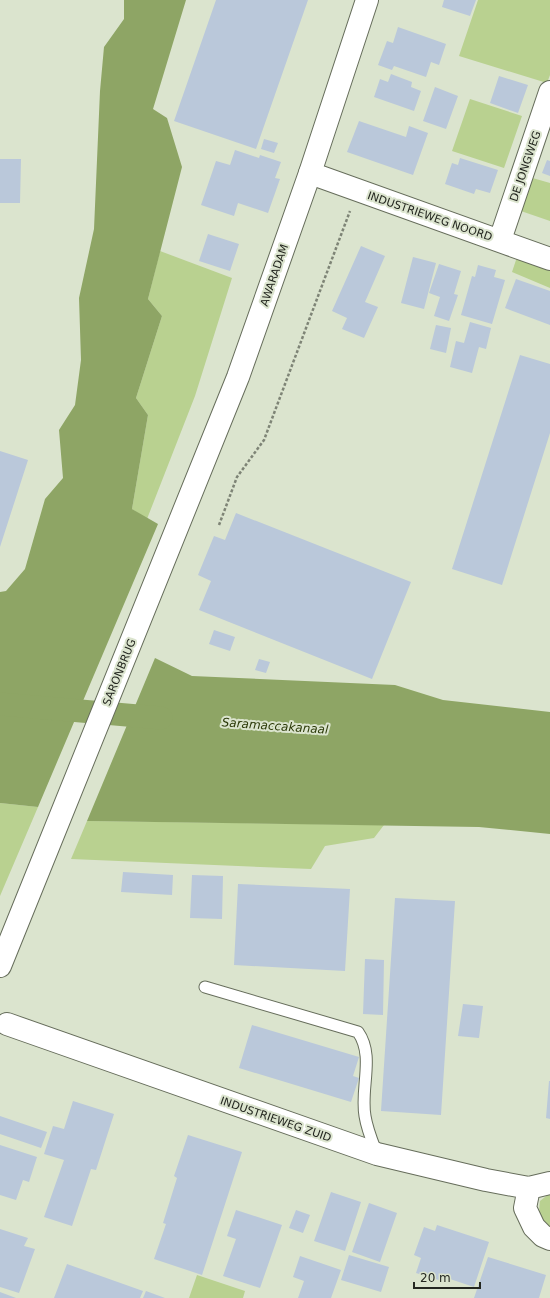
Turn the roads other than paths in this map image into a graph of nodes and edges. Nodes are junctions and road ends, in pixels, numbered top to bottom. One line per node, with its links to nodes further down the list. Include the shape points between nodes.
1 (367, 0): 3 (street, AWARADAM)
2 (550, 92): 4 (street, DE JONGWEG)
3 (310, 173): 4 (street, INDUSTRIEWEG NOORD); 6 (street, AWARADAM)
4 (500, 240): 5 (street, INDUSTRIEWEG NOORD)
5 (550, 259)
6 (238, 377): 7 (street, SARONBRUG)
7 (0, 966)
8 (204, 987): 10 (lane, via 358,1032 366,1050 364,1115)
9 (7, 1024): 10 (street, INDUSTRIEWEG ZUID)
10 (377, 1154): 12 (street, INDUSTRIEWEG ZUID)
11 (550, 1183): 12 (street, INDUSTRIEWEG ZUID)
12 (529, 1188): 13 (street, via 525,1208 534,1227)
13 (550, 1239)

